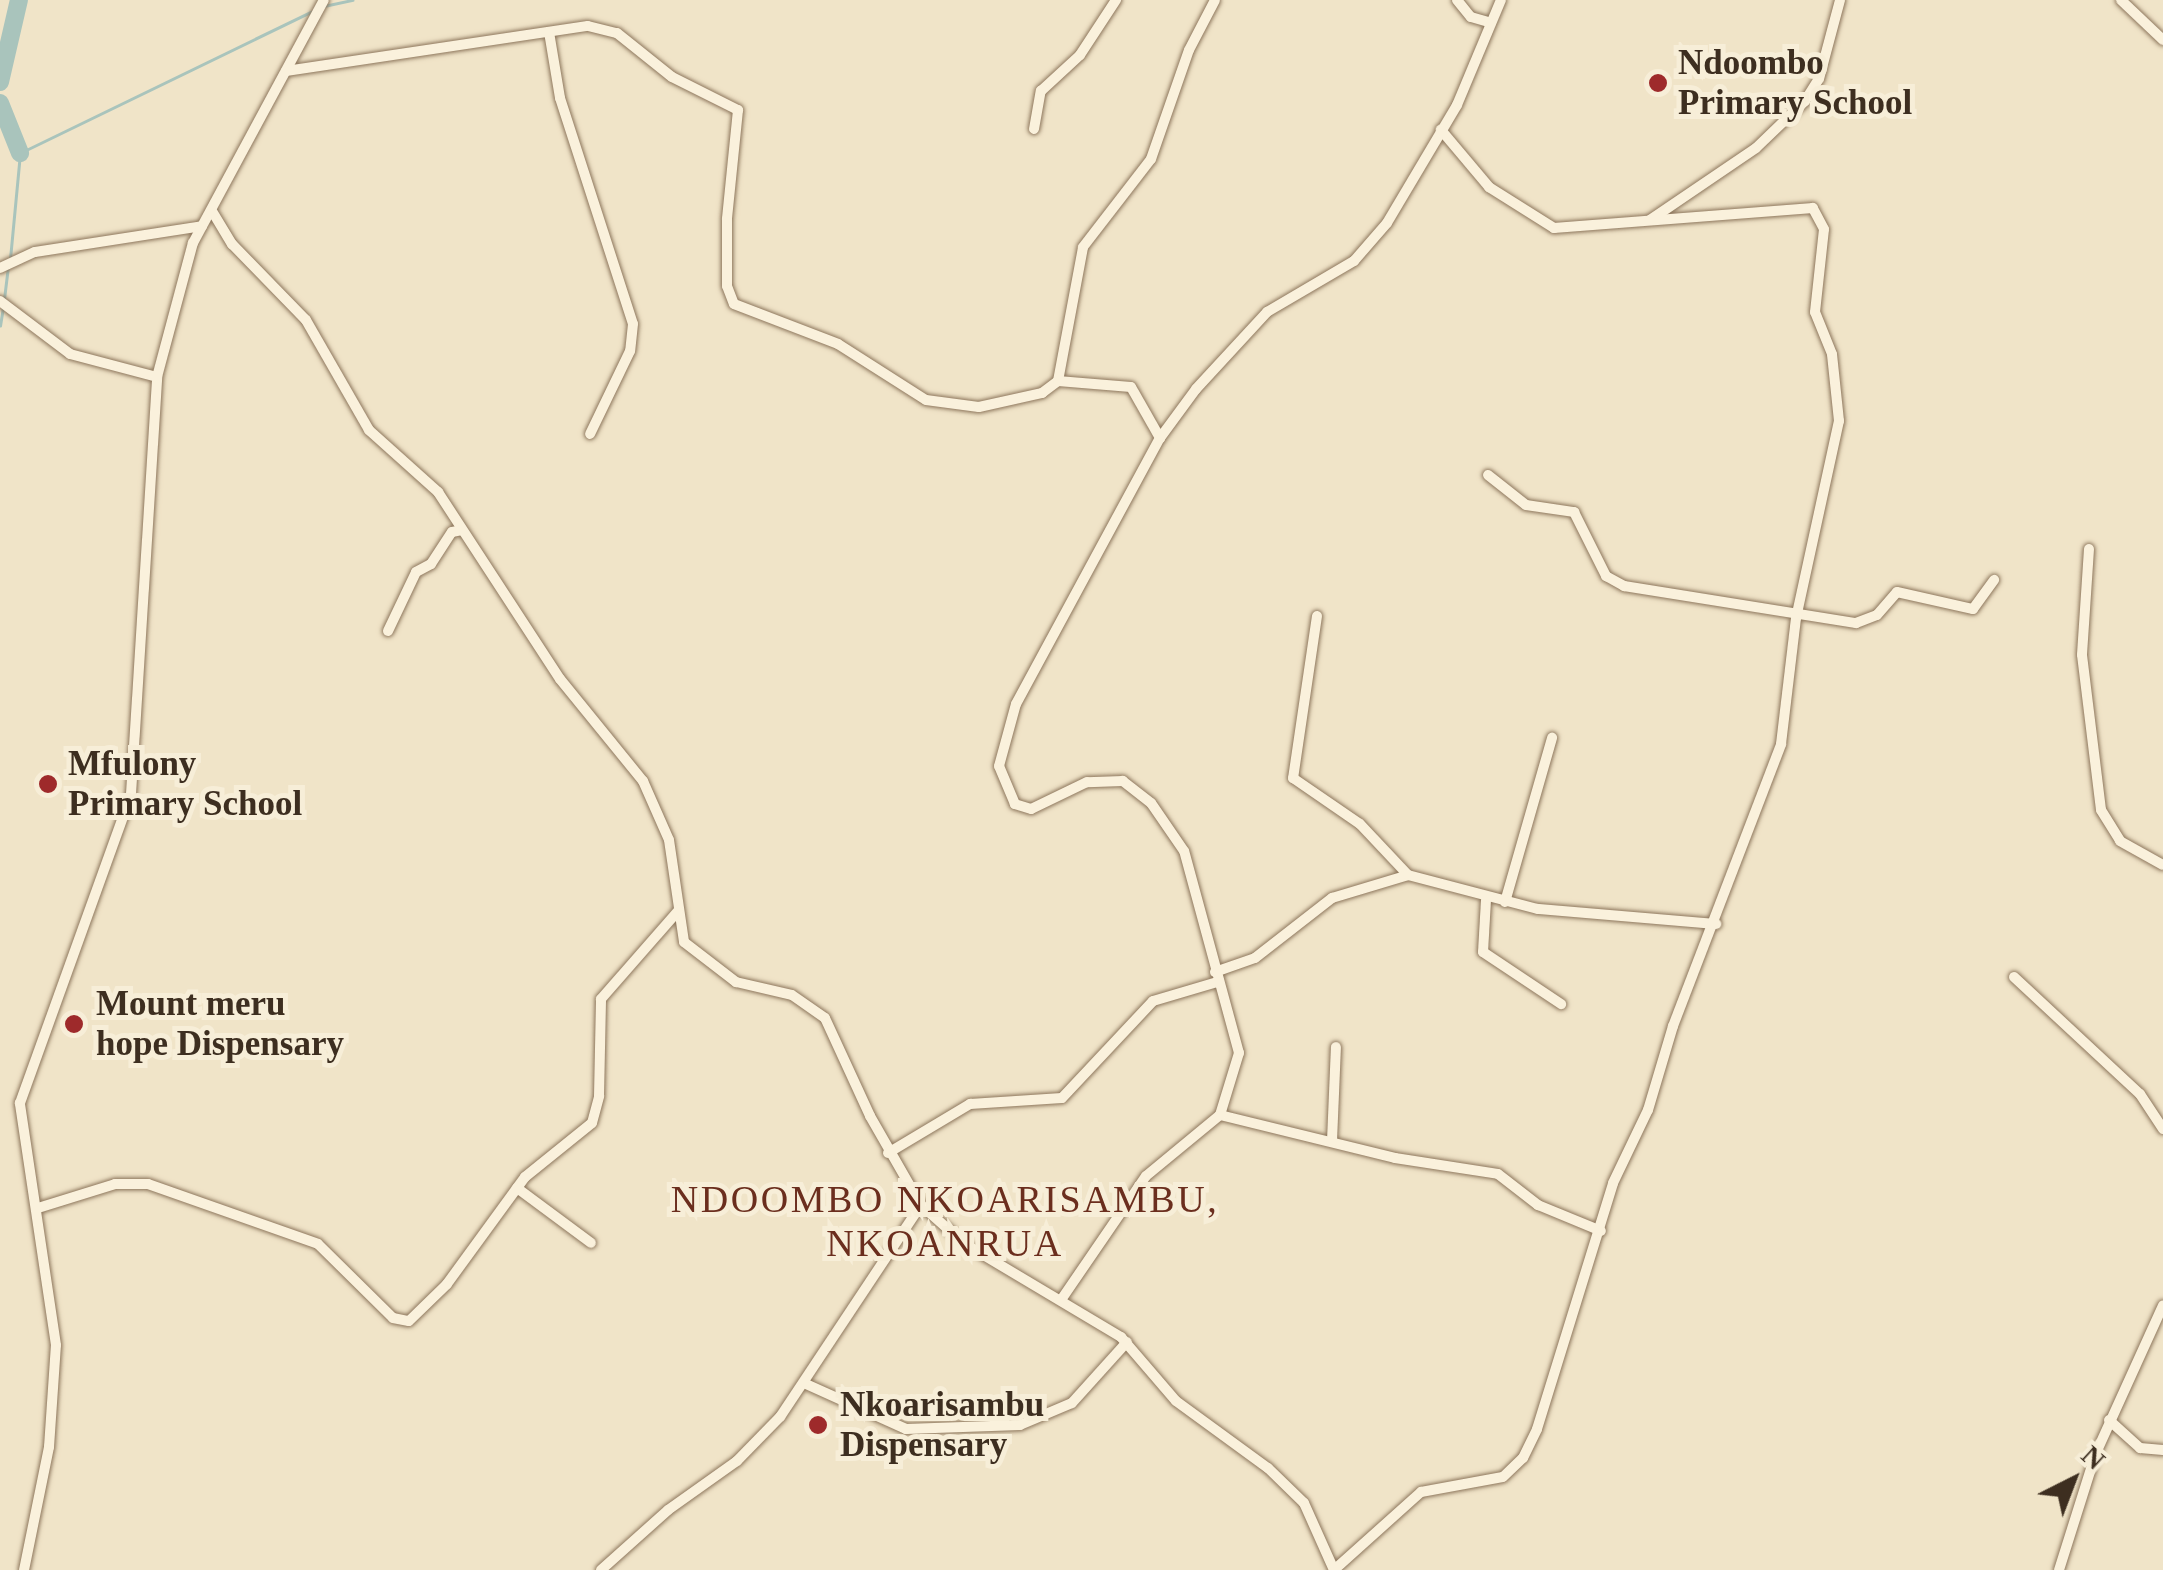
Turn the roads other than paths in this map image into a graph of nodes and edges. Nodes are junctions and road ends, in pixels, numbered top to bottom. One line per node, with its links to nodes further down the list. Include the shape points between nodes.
1 (324, 0): 11 (street)
2 (1116, 0): 12 (street, via 1080,55 1041,91)
3 (1215, 0): 20 (street, via 1188,50 1151,159 1083,247)
4 (1457, 0): 8 (street, via 1471,17)
5 (1501, 0): 8 (street)
6 (1840, 0): 15 (street, via 1819,79 1805,101 1756,148)
7 (2121, 0): 10 (street)
8 (1489, 22): 13 (street)
9 (549, 32): 11 (street); 20 (street, via 605,28 672,77 738,110 727,286 740,308 821,335 936,404 1004,403 1042,393); 21 (street, via 560,98 632,324 630,352)
10 (2163, 40)
11 (286, 70): 14 (street)
12 (1034, 128)
13 (1441, 130): 15 (street, via 1490,187 1544,226); 22 (street, via 1365,250 1267,312)
14 (212, 211): 16 (street); 24 (street, via 232,244 306,320 369,430 418,470)
15 (1649, 221): 28 (street, via 1802,205 1822,221 1815,312 1832,354 1839,421)
16 (202, 226): 17 (street, via 35,252); 19 (street, via 184,267)
17 (0, 268)
18 (0, 301): 19 (street, via 70,354)
19 (156, 377): 47 (street, via 136,766 118,842 64,968 20,1103)
20 (1058, 381): 22 (street, via 1130,387)
21 (590, 434)
22 (1160, 438): 37 (street, via 1016,704 999,775 1011,799 1031,809 1102,778 1140,792 1184,851)
23 (1488, 476): 28 (street, via 1526,505 1574,512 1601,569 1618,585)
24 (462, 530): 29 (street, via 452,532 432,564 416,572); 35 (street, via 560,679 651,794 670,840)
25 (2089, 548): 31 (street, via 2082,654 2100,810 2120,841)
26 (1994, 580): 28 (street, via 1973,609 1897,592 1861,623)
27 (1317, 616): 32 (street, via 1293,778 1360,824)
28 (1796, 618): 36 (street, via 1781,744)
29 (388, 632)
30 (1552, 738): 34 (street)
31 (2163, 865)
32 (1408, 875): 33 (street); 37 (street, via 1332,898 1255,958)
33 (1486, 900): 34 (street); 39 (street, via 1483,952)
34 (1505, 902): 36 (street)
35 (678, 912): 44 (street, via 684,942 714,967 736,982 792,995 826,1018); 45 (street, via 601,999 599,1096 592,1123)
36 (1716, 924): 48 (street, via 1673,1026 1648,1110 1618,1167)
37 (1216, 977): 41 (street, via 1240,1053); 44 (street, via 1163,994 1062,1098 970,1104)
38 (2014, 977): 42 (street, via 2140,1094)
39 (1562, 1004)
40 (1336, 1047): 43 (street)
41 (1220, 1115): 43 (street); 50 (street, via 1146,1176)
42 (2163, 1129)
43 (1332, 1141): 48 (street, via 1498,1174 1538,1205)
44 (888, 1152): 46 (street)
45 (516, 1188): 47 (street, via 448,1284 402,1322 318,1244 148,1184 115,1184); 49 (street)
46 (921, 1205): 50 (street, via 966,1244); 53 (street)
47 (38, 1208): 56 (street, via 56,1345 49,1447)
48 (1601, 1231): 58 (street, via 1523,1458 1495,1479 1420,1492)
49 (591, 1243)
50 (1060, 1300): 52 (street)
51 (2163, 1306): 54 (street)
52 (1126, 1342): 53 (street, via 1072,1403 1020,1425 906,1429); 58 (street, via 1176,1401 1304,1503)
53 (806, 1384): 57 (street, via 737,1461)
54 (2109, 1420): 55 (street, via 2140,1448); 59 (street)
55 (2163, 1450)
56 (24, 1570)
57 (601, 1570)
58 (1334, 1570)
59 (2059, 1570)

